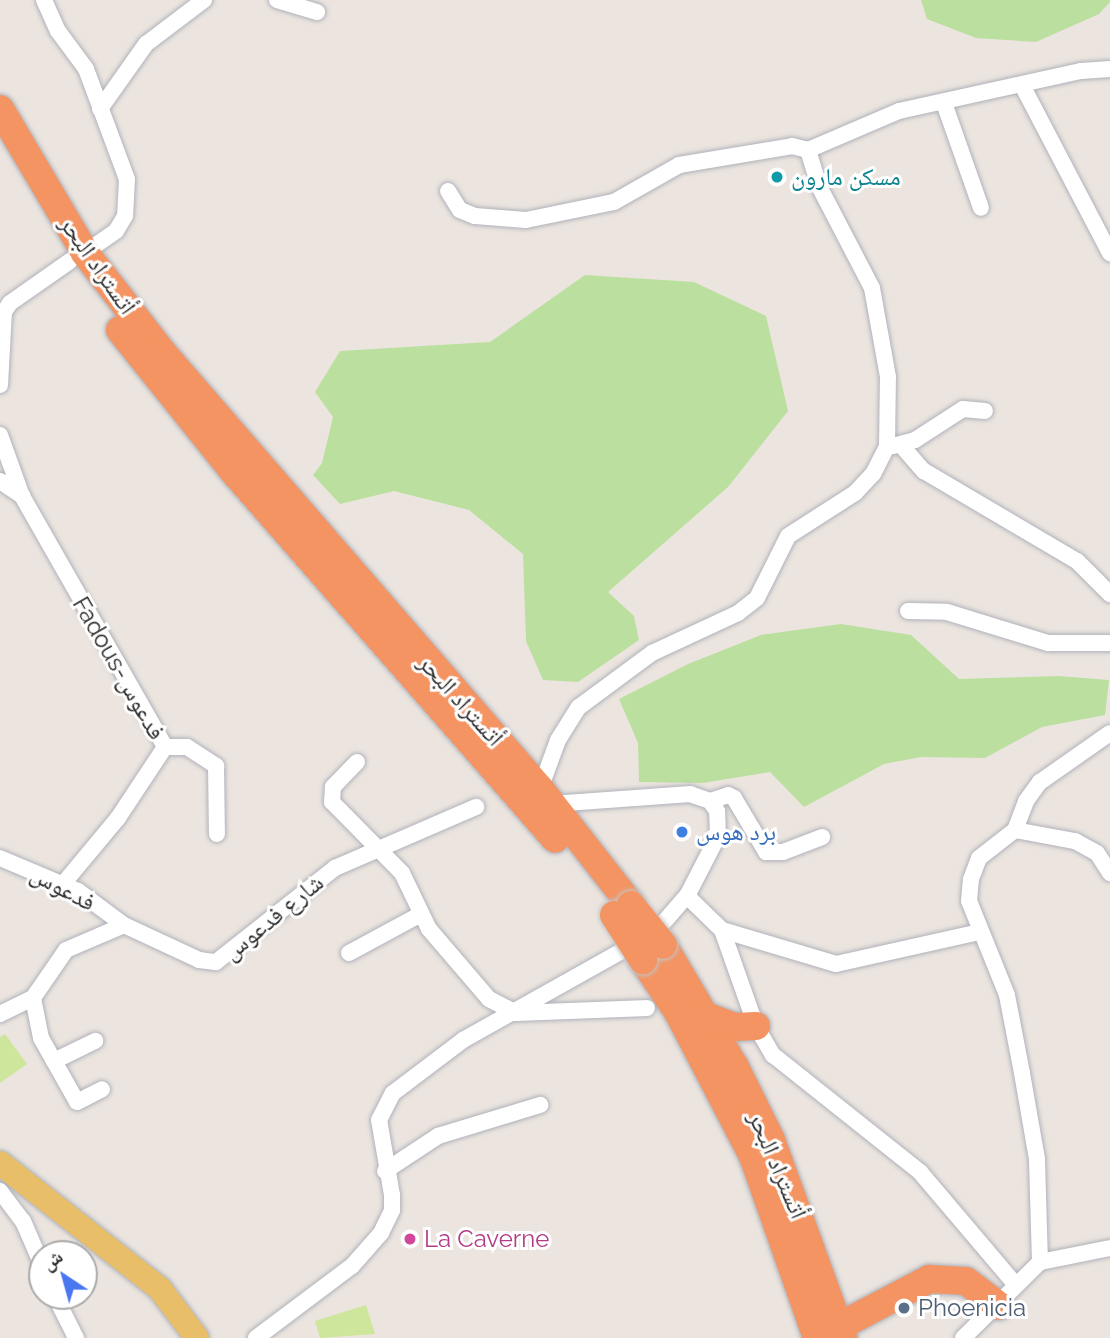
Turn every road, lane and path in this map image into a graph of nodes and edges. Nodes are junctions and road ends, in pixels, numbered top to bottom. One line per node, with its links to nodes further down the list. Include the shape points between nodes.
1 (44, 0): 9 (street, via 58,31 86,69)
2 (204, 0): 9 (street, via 146,44)
3 (277, 0): 4 (street)
4 (317, 12)
5 (1110, 69): 6 (street)
6 (1022, 85): 7 (street); 14 (street)
7 (944, 103): 11 (street, via 899,111); 13 (street)
8 (0, 109): 15 (highway, أتستراد البحر)
9 (100, 109): 15 (street, via 127,179 129,199 116,231)
10 (0, 146): 15 (highway, أتستراد البحر)
11 (808, 150): 12 (street, via 792,146 679,165 614,202 526,220 475,216 460,210); 19 (street, via 819,186 872,288 888,377)
12 (449, 191)
13 (981, 208)
14 (1110, 253)
15 (77, 257): 16 (street, via 4,312); 28 (highway, أتستراد البحر); 39 (highway, أتستراد البحر, via 235,473)
16 (0, 385)
17 (985, 411): 19 (street, via 963,409)
18 (0, 435): 21 (street, Fadous-فدعوس)
19 (894, 446): 22 (street, via 924,471 1077,561); 28 (street, via 855,493 788,536 757,598 738,614 652,653 579,707 558,740)
20 (0, 481): 21 (street)
21 (22, 496): 26 (street, Fadous-فدعوس)
22 (1110, 594)
23 (908, 611): 24 (street, via 947,612 1048,643)
24 (1110, 643)
25 (1110, 733): 31 (street, via 1040,782 1026,801)
26 (165, 747): 32 (street, via 187,747 216,766); 37 (street, Fadous-فدعوس, via 118,818)
27 (356, 762): 34 (street, via 333,787 332,802)
28 (546, 797): 29 (street, via 676,793); 39 (highway, أتستراد البحر)
29 (710, 801): 33 (street, via 734,797 766,852 783,852); 38 (street, via 720,822 718,836)
30 (476, 807): 34 (street, شارع فدعوس)
31 (1015, 830): 36 (street, via 1075,841 1097,853); 43 (street, via 979,858 971,879 969,901)
32 (217, 834)
33 (822, 837)
34 (379, 850): 40 (street, via 402,873); 41 (street, شارع فدعوس, via 320,877 216,962 199,960)
35 (0, 858): 37 (street, فدعوس)
36 (1110, 873)
37 (63, 884): 41 (street, فدعوس)
38 (687, 896): 42 (street); 45 (street, via 664,922)
39 (622, 910): 45 (highway, أتستراد البحر, bridge)
40 (421, 914): 44 (street); 49 (street, via 475,987)
41 (124, 925): 46 (street, via 66,950)
42 (722, 930): 43 (street, via 836,964); 52 (street)
43 (979, 932): 63 (street, via 1007,995 1020,1060 1037,1159)
44 (349, 953)
45 (644, 956): 47 (highway, via 653,991); 48 (highway, أتستراد البحر); 49 (street); 51 (highway, أتستراد البحر)
46 (33, 998): 50 (street); 54 (street, via 38,1028)
47 (647, 1008): 48 (highway); 49 (street)
48 (678, 1012): 67 (highway, أتستراد البحر, via 753,1156)
49 (517, 1013): 59 (street, via 463,1040 393,1093 379,1120)
50 (0, 1014)
51 (706, 1016): 52 (highway, via 735,1027); 55 (highway, أتستراد البحر)
52 (756, 1026): 55 (highway, via 737,1051); 64 (street, via 773,1055 920,1172)
53 (94, 1041): 54 (street)
54 (54, 1061): 56 (street, via 77,1102)
55 (735, 1067): 67 (highway, أتستراد البحر, via 771,1140)
56 (103, 1089)
57 (540, 1105): 59 (street, via 438,1136)
58 (0, 1163): 69 (main road, via 160,1289)
59 (385, 1171): 66 (street, via 391,1210 381,1233 352,1266)
60 (0, 1191): 61 (street)
61 (31, 1240)
62 (1110, 1248): 63 (street)
63 (1040, 1262): 64 (street)
64 (1007, 1296): 67 (highway, via 966,1280 937,1278 907,1287); 71 (street)
65 (62, 1310): 68 (street)
66 (275, 1332): 70 (street)
67 (833, 1334)
68 (76, 1338)
69 (197, 1338)
70 (256, 1338)
71 (962, 1338)

